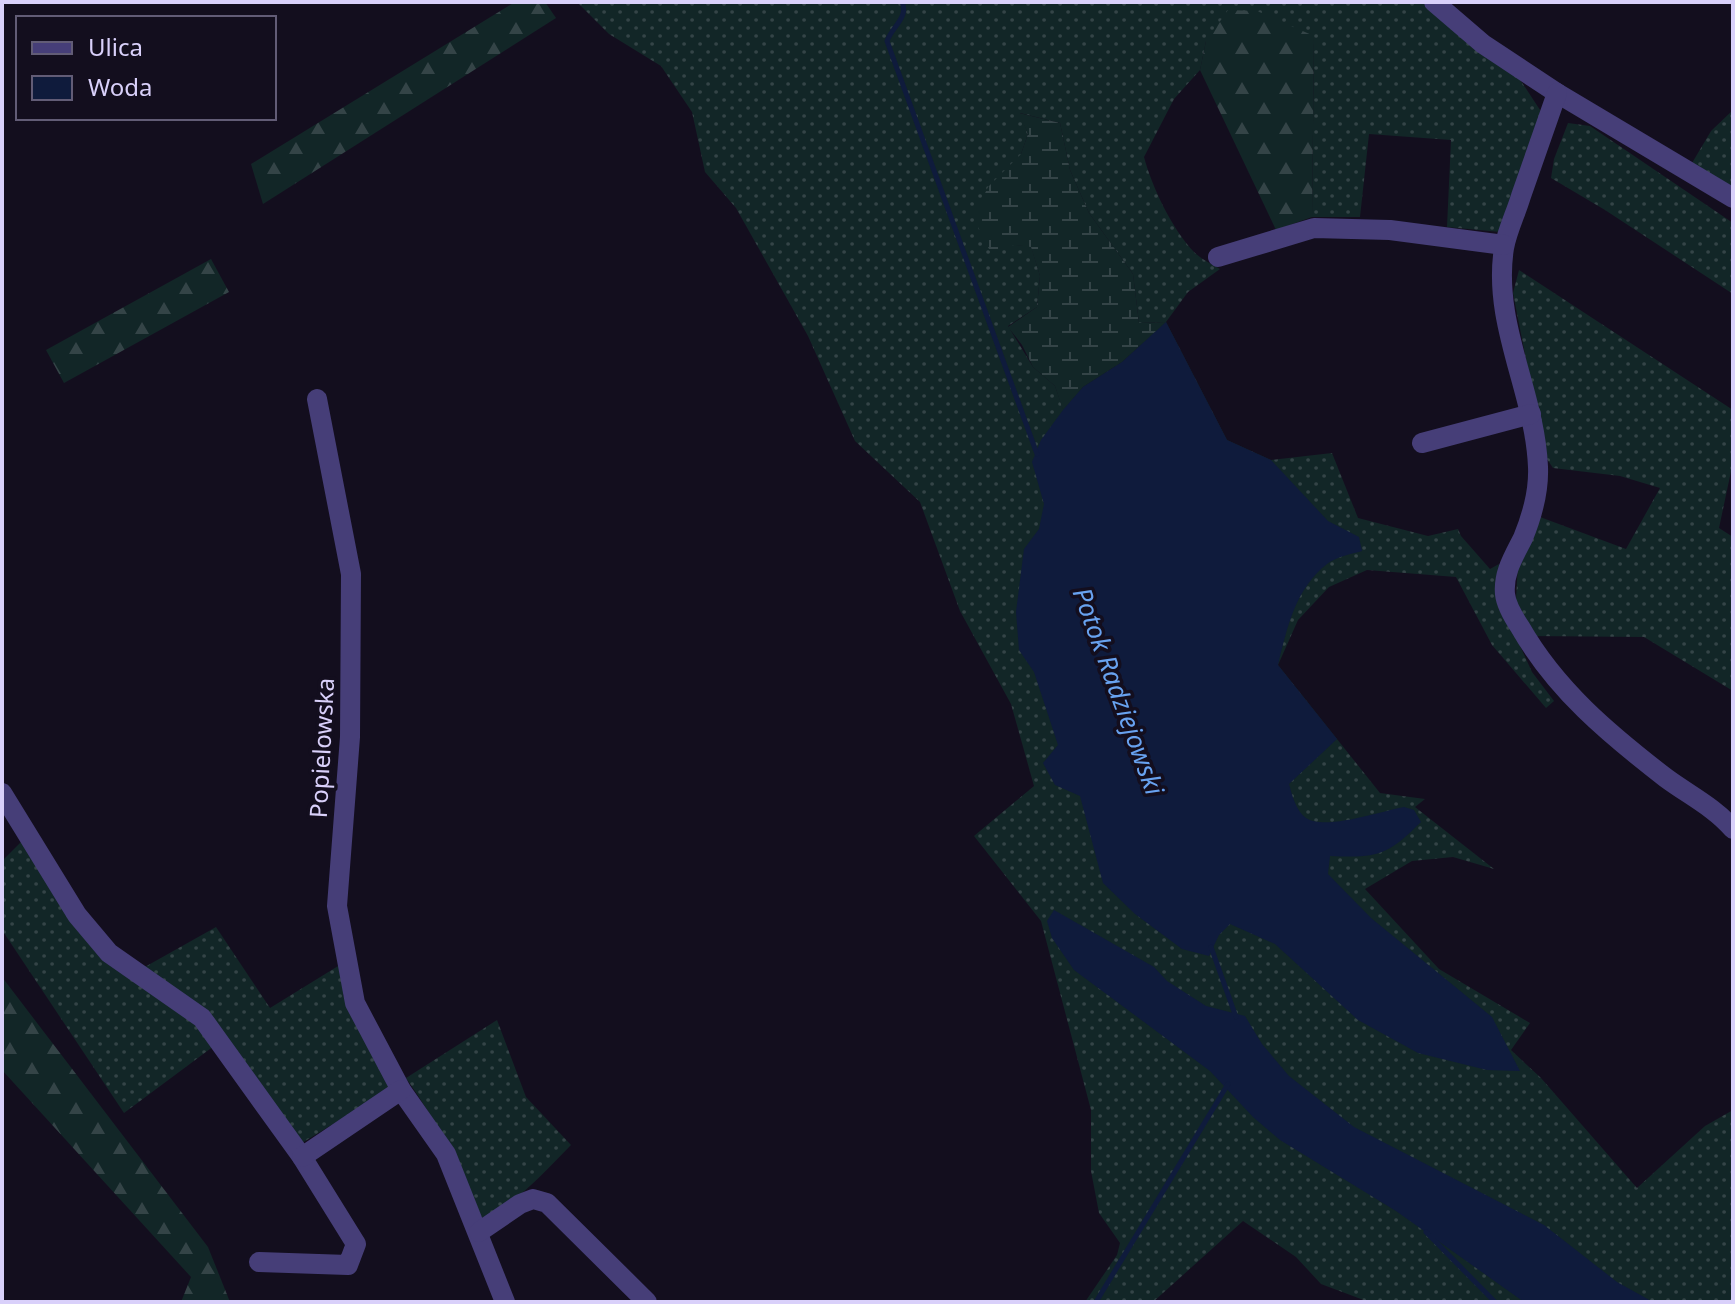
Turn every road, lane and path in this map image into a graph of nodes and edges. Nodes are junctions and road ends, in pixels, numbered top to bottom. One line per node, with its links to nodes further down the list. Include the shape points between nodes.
1 (1434, 2): 2 (street, via 1483,44)
2 (1557, 93): 3 (street); 4 (street)
3 (1733, 198)
4 (1504, 245): 5 (street, via 1390,230 1314,228); 7 (street, via 1503,312)
5 (1218, 257)
6 (317, 399): 11 (street, Popielowska, via 351,574 350,737 337,906 355,1003)
7 (1531, 414): 8 (street); 10 (street, via 1536,500 1507,569 1505,596 1519,626 1568,695 1614,738 1719,813)
8 (1422, 443)
9 (2, 793): 12 (street, via 77,915 109,953 202,1018)
10 (1733, 829)
11 (401, 1090): 12 (street); 13 (street, Popielowska, via 446,1154)
12 (302, 1157): 14 (street, via 356,1244 348,1265)
13 (479, 1232): 15 (street, Popielowska); 16 (street, via 520,1204 533,1199 547,1203)
14 (259, 1262)
15 (505, 1302)
16 (647, 1302)

